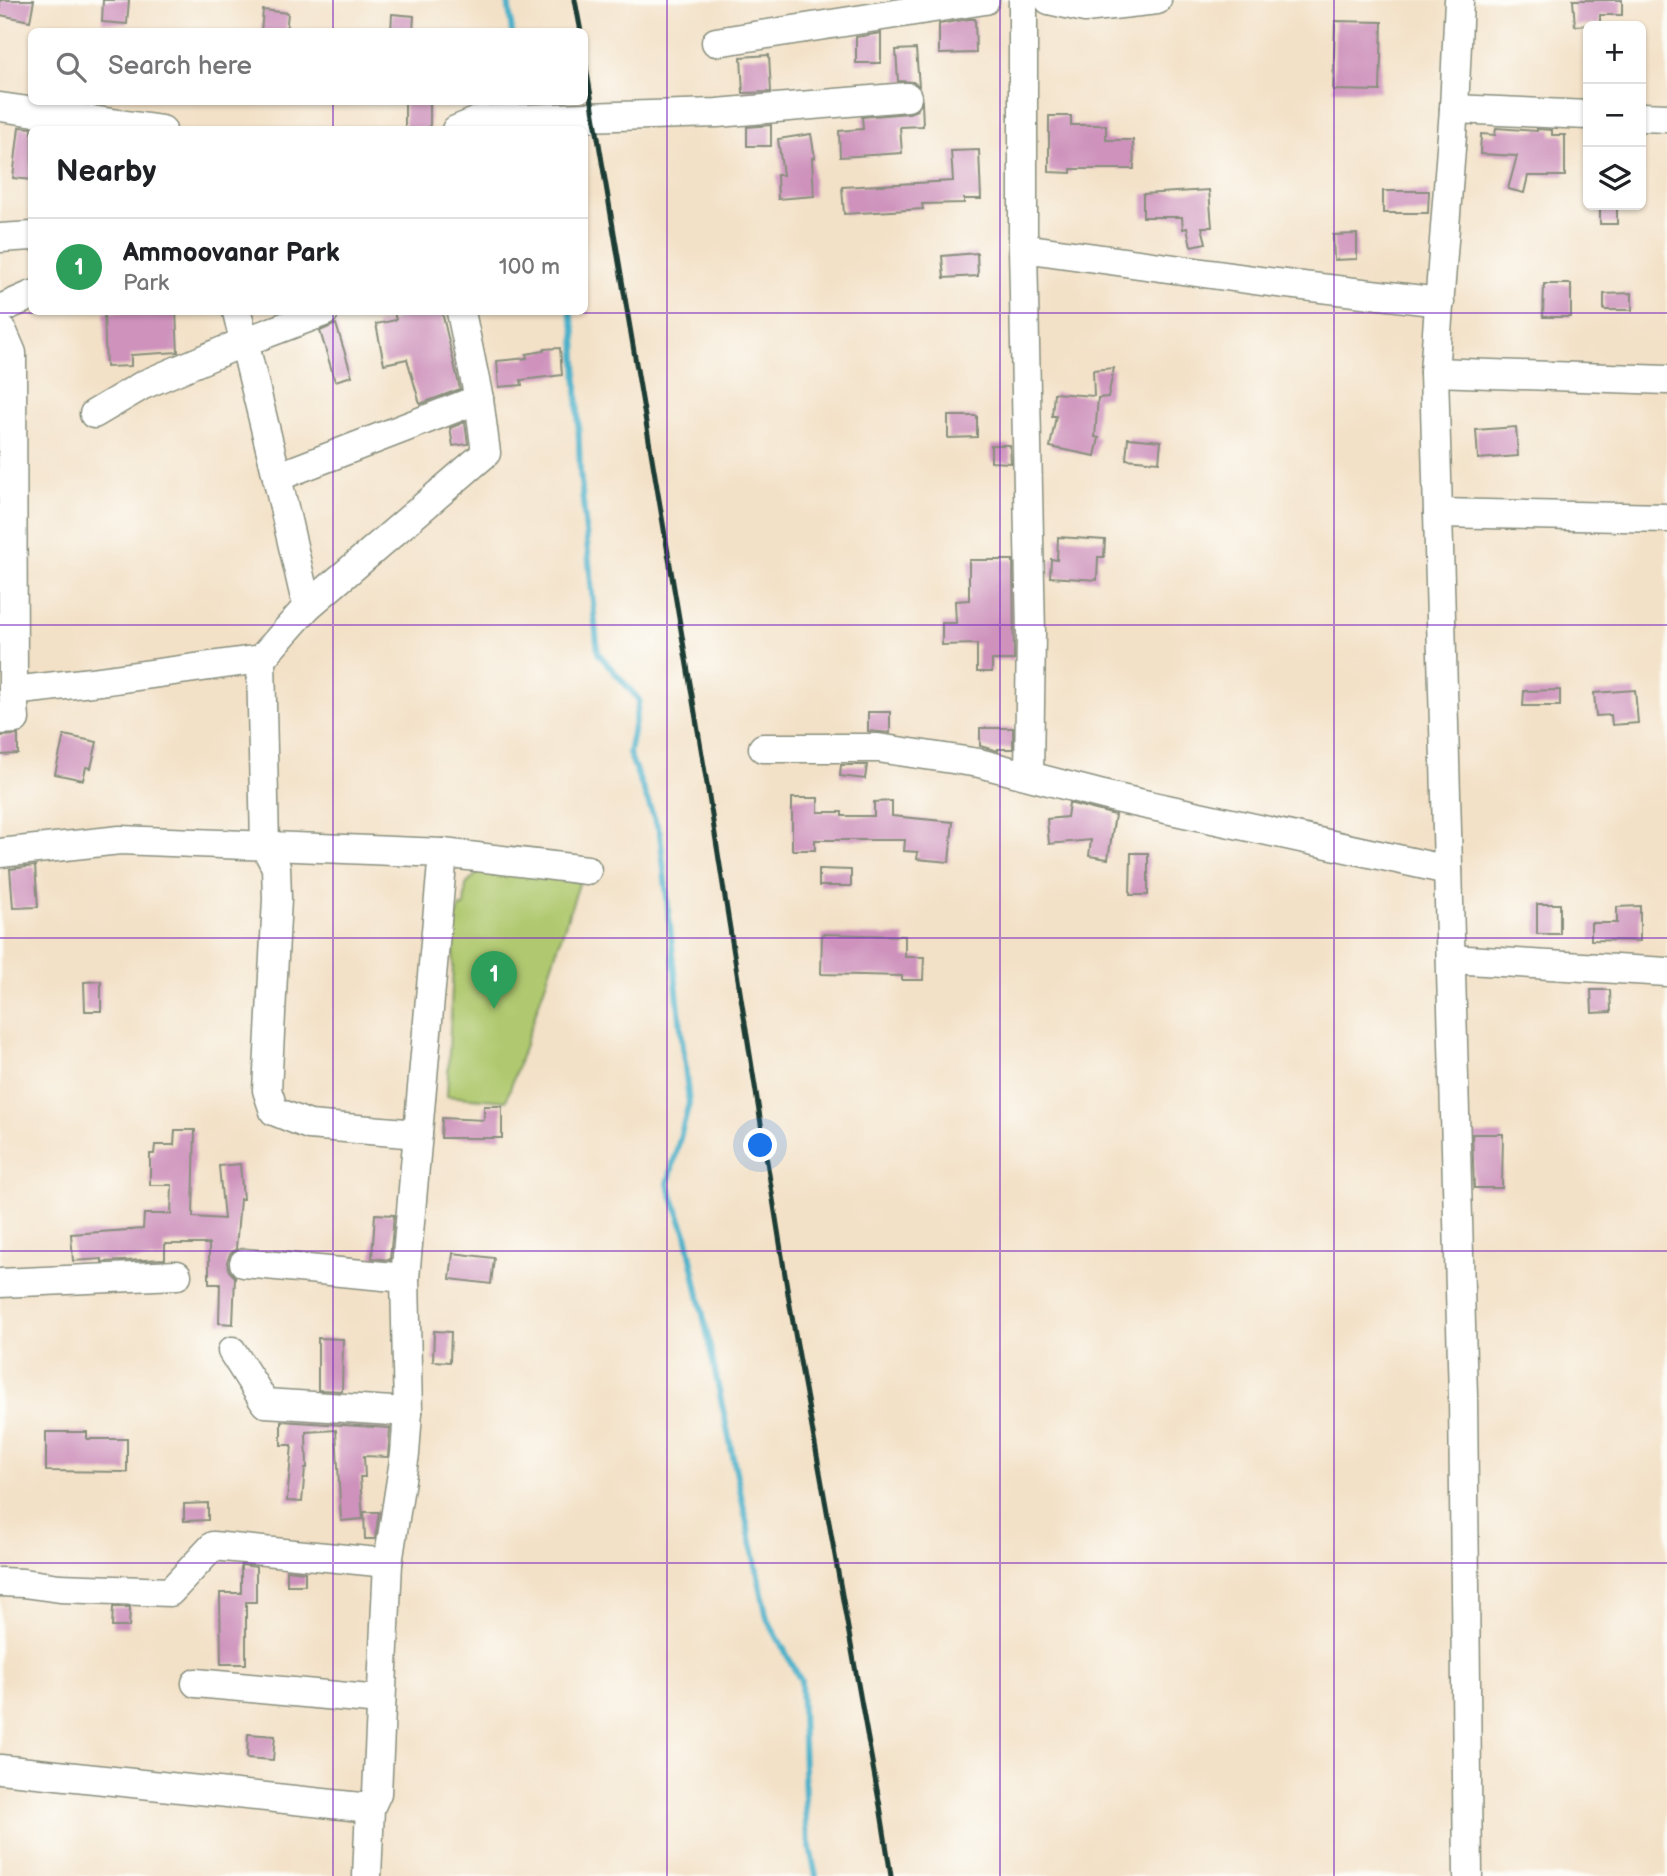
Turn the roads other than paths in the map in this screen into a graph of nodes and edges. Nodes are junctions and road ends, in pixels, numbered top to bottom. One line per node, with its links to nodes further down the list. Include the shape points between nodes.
1 (985, 0): 6 (street)
2 (1023, 0): 17 (street)
3 (1049, 0): 4 (street, via 1085,8)
4 (1157, 0)
5 (1459, 0): 9 (street)
6 (716, 42)
7 (907, 97): 14 (street, via 717,113 480,120)
8 (0, 107): 13 (street)
9 (1454, 109): 10 (street); 19 (street)
10 (1583, 115)
11 (1646, 117): 12 (street)
12 (1667, 118)
13 (134, 126)
14 (466, 126)
15 (28, 236): 16 (street)
16 (0, 238)
17 (1023, 248): 19 (street); 38 (street, via 1031,634)
18 (28, 297): 20 (street)
19 (1440, 302): 26 (street)
20 (0, 309)
21 (238, 315): 25 (street)
22 (316, 315): 25 (street)
23 (462, 315): 28 (street)
24 (0, 331): 35 (street, via 12,353)
25 (244, 342): 29 (street, via 144,385); 30 (street)
26 (1434, 372): 27 (street); 31 (street)
27 (1667, 380)
28 (479, 399): 30 (street); 33 (street, via 486,453)
29 (94, 414)
30 (277, 477): 33 (street)
31 (1438, 513): 32 (street); 43 (street)
32 (1667, 518)
33 (307, 607): 34 (street)
34 (261, 659): 35 (street); 39 (street)
35 (13, 691): 36 (street, via 15,719)
36 (0, 720)
37 (763, 748): 38 (street, via 878,748)
38 (1029, 774): 43 (street, via 1111,797)
39 (265, 846): 40 (street, via 120,840); 41 (street); 46 (street, via 276,867 267,1090 274,1111 309,1125)
40 (0, 853)
41 (443, 853): 42 (street); 46 (street)
42 (587, 870)
43 (1448, 870): 44 (street)
44 (1451, 959): 45 (street); 60 (street, via 1463,1396)
45 (1667, 972)
46 (418, 1134): 49 (street)
47 (244, 1263): 49 (street)
48 (177, 1275): 50 (street)
49 (405, 1278): 52 (street)
50 (0, 1283)
51 (232, 1351): 52 (street, via 265,1403)
52 (408, 1412): 53 (street)
53 (387, 1563): 54 (street, via 213,1546 170,1592); 56 (street)
54 (0, 1582)
55 (195, 1683): 56 (street)
56 (380, 1700): 58 (street, via 377,1793)
57 (0, 1769): 58 (street)
58 (370, 1808): 59 (street)
59 (367, 1876)
60 (1468, 1876)

